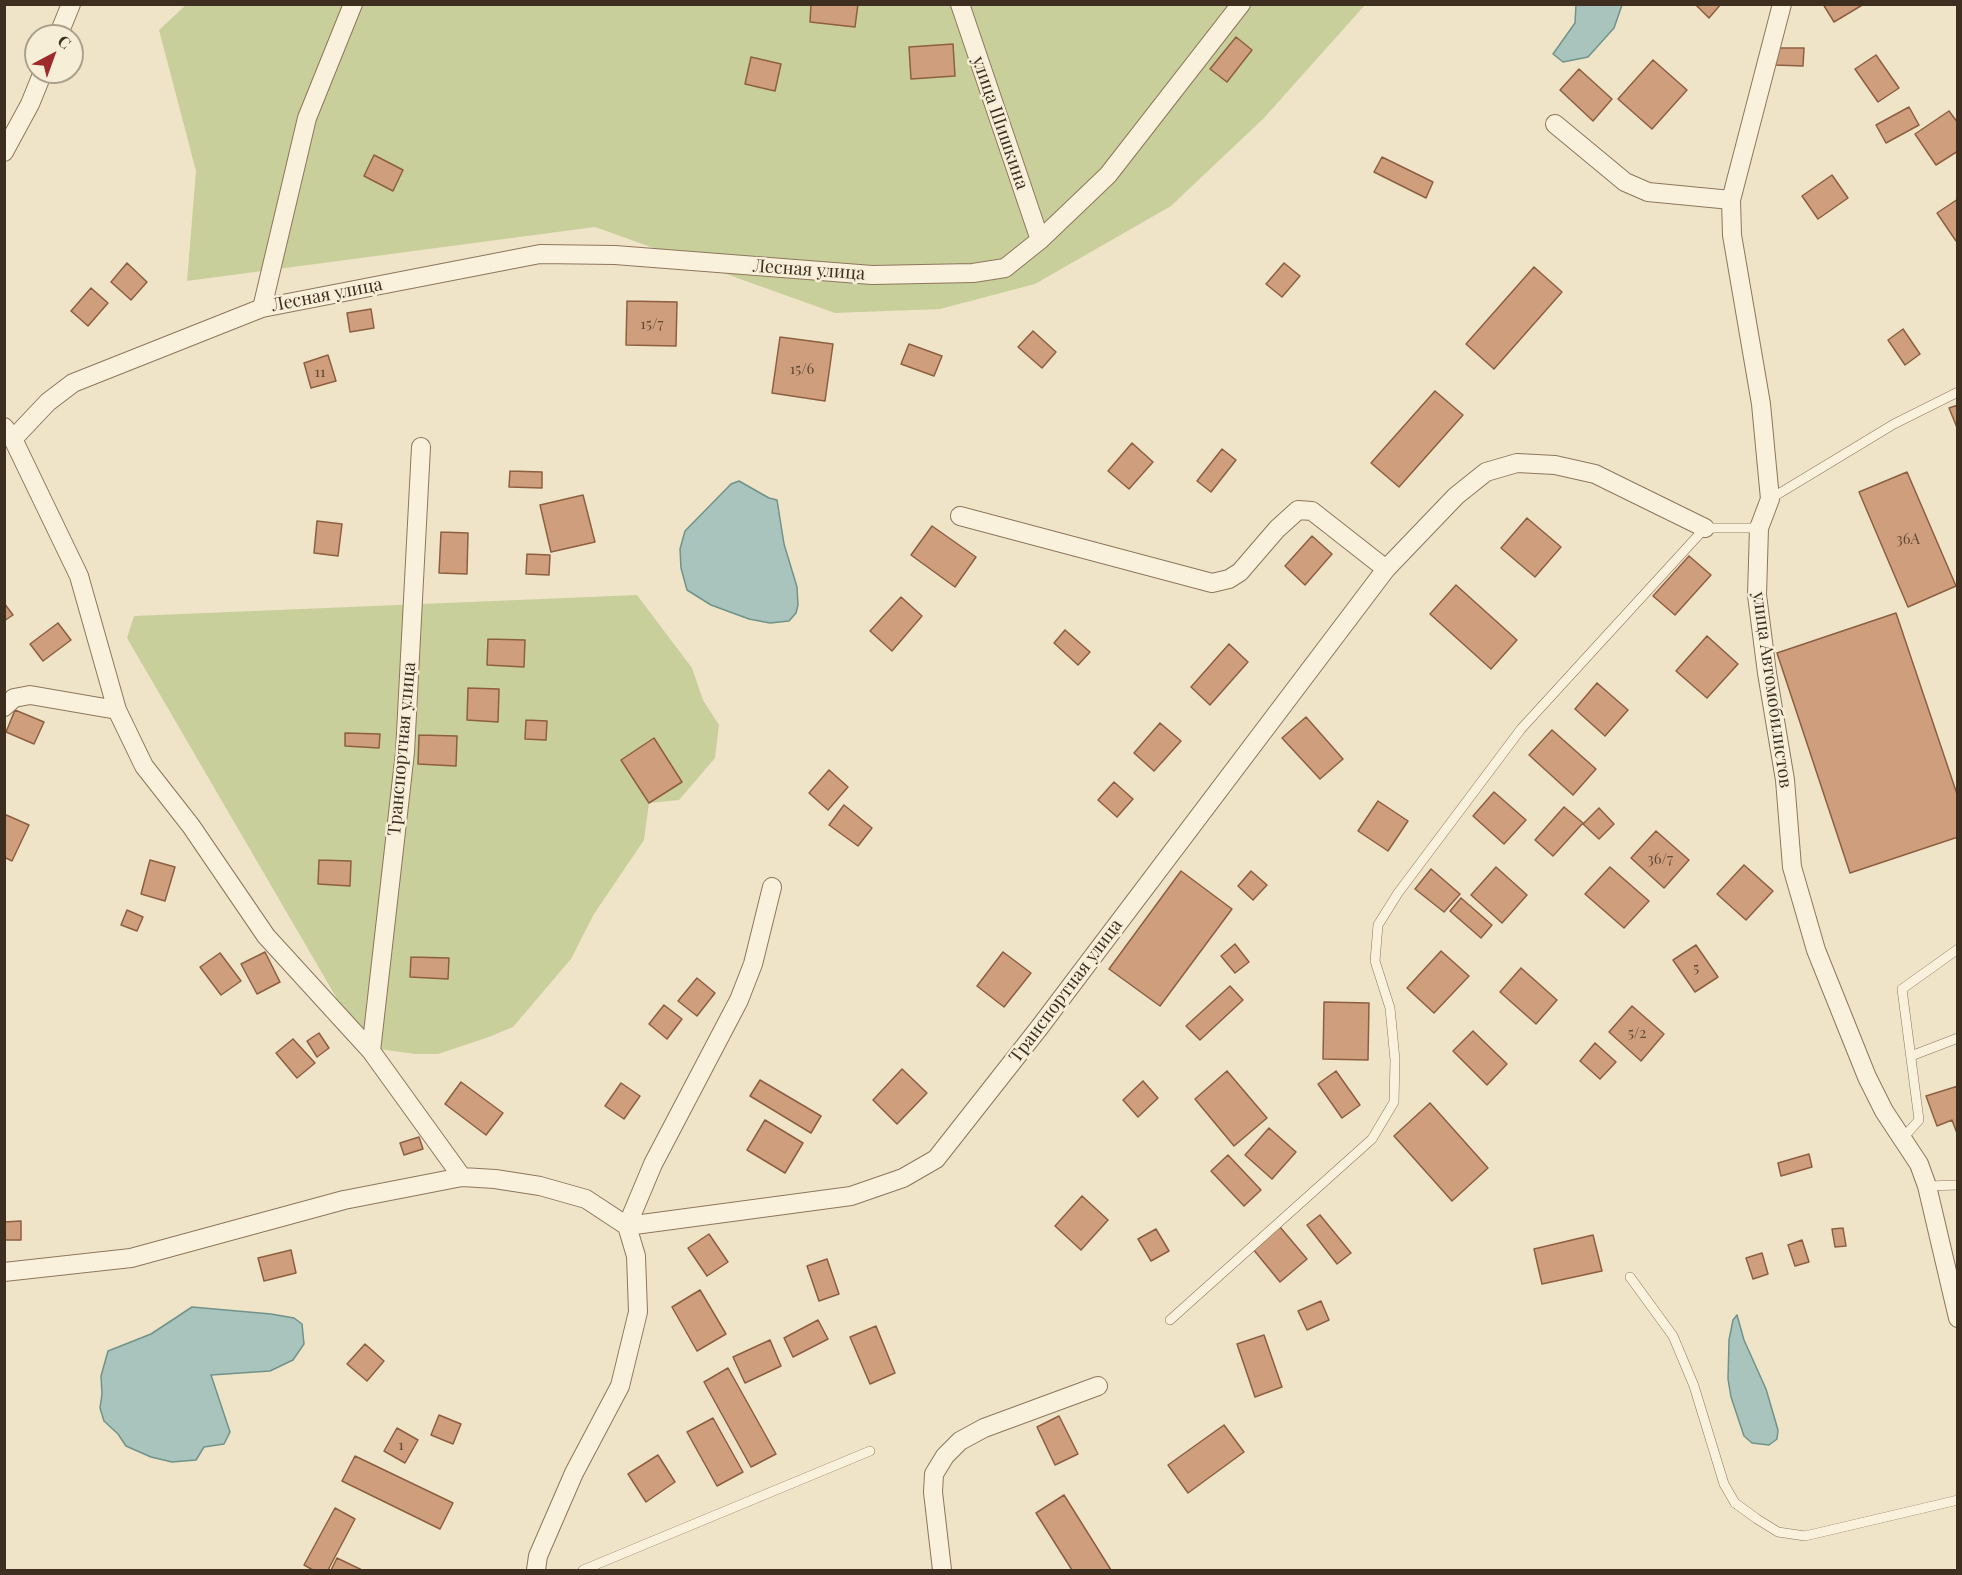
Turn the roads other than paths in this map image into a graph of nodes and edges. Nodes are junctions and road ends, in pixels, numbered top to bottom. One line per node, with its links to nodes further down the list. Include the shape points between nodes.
1 (71, 4): 6 (street)
2 (353, 4): 12 (street, via 307,118)
3 (960, 4): 11 (street, улица Шишкина)
4 (1241, 4): 11 (street, Лесная улица, via 1108,175)
5 (1782, 4): 10 (street, улица Автомобилистов)
6 (63, 24)
7 (38, 84): 9 (street)
8 (1555, 124): 10 (street, via 1625,182 1648,192)
9 (4, 152)
10 (1731, 200): 16 (street, улица Автомобилистов, via 1732,235 1761,404)
11 (1040, 240): 12 (street, Лесная улица, via 1005,268 973,273 872,275 615,255 540,254)
12 (262, 308): 14 (street, Лесная улица, via 73,383)
13 (1958, 392): 16 (lane, via 1894,424)
14 (9, 433): 22 (street, via 79,576)
15 (421, 447): 26 (street, Транспортная улица, via 405,752)
16 (1770, 499): 19 (street, улица Автомобилистов)
17 (960, 516): 20 (street, via 1212,583 1240,572 1298,510 1312,512)
18 (1705, 528): 19 (lane); 20 (street, Транспортная улица, via 1595,474 1555,465 1517,463 1486,472); 36 (lane, via 1521,729 1378,925 1375,961 1390,1008 1394,1102 1372,1139)
19 (1759, 528): 28 (street, улица Автомобилистов, via 1757,594 1785,780 1792,867 1816,950 1867,1077)
20 (1386, 569): 32 (street, Транспортная улица, via 936,1159 903,1178 850,1196)
21 (4, 707): 22 (street, via 14,698 30,695)
22 (117, 710): 26 (street, via 144,766 191,826 266,936)
23 (772, 887): 32 (street, via 753,964 739,1000 653,1164)
24 (1958, 949): 27 (lane, via 1902,989)
25 (1958, 1038): 27 (lane)
26 (371, 1051): 29 (street)
27 (1911, 1056): 28 (lane, via 1919,1120)
28 (1903, 1138): 31 (street, улица Автомобилистов)
29 (462, 1177): 32 (street, via 540,1186 586,1199); 33 (street, via 344,1200 131,1258)
30 (1958, 1185): 31 (lane)
31 (1927, 1186): 35 (street, улица Автомобилистов)
32 (627, 1226): 40 (street, via 636,1256 638,1312 620,1386 574,1473 538,1556)
33 (4, 1272)
34 (1630, 1277): 39 (lane, via 1673,1336 1694,1386 1724,1484 1736,1503 1757,1519 1778,1532 1805,1536)
35 (1958, 1318)
36 (1170, 1320)
37 (1098, 1386): 42 (street, via 984,1428 960,1441 945,1456 934,1474 933,1492)
38 (870, 1451): 41 (lane)
39 (1958, 1500)
40 (536, 1570)
41 (583, 1570)
42 (942, 1570)

